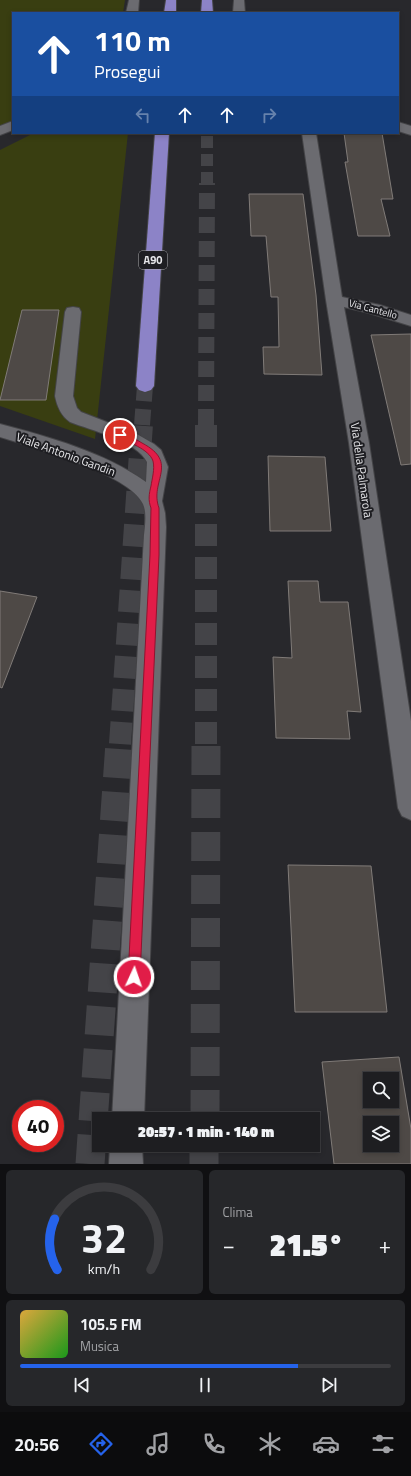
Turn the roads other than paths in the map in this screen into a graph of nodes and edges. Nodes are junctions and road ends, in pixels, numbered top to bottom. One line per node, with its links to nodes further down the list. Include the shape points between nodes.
1 (134, 0): 5 (street)
2 (171, 0): 6 (highway)
3 (207, 0): 7 (highway)
4 (239, 0): 8 (street)
5 (132, 12)
6 (170, 12)
7 (207, 12)
8 (239, 12)
9 (12, 125): 11 (street)
10 (399, 126): 12 (street)
11 (0, 131)
12 (411, 131)
13 (162, 134): 18 (highway, A90)
14 (309, 134): 15 (street, Via della Palmarola)
15 (334, 300): 17 (street, Via Cantello); 21 (street, Via della Palmarola, via 359,443)
16 (73, 312): 20 (street, via 64,396 67,408 74,416 134,441 154,456 158,470)
17 (411, 320)
18 (145, 386)
19 (0, 430): 20 (street, Viale Antonio Gandin, via 117,473 141,488)
20 (152, 501): 22 (street, via 155,508 154,555)
21 (411, 808)
22 (128, 1112)
23 (126, 1152): 24 (street)
24 (126, 1164)

